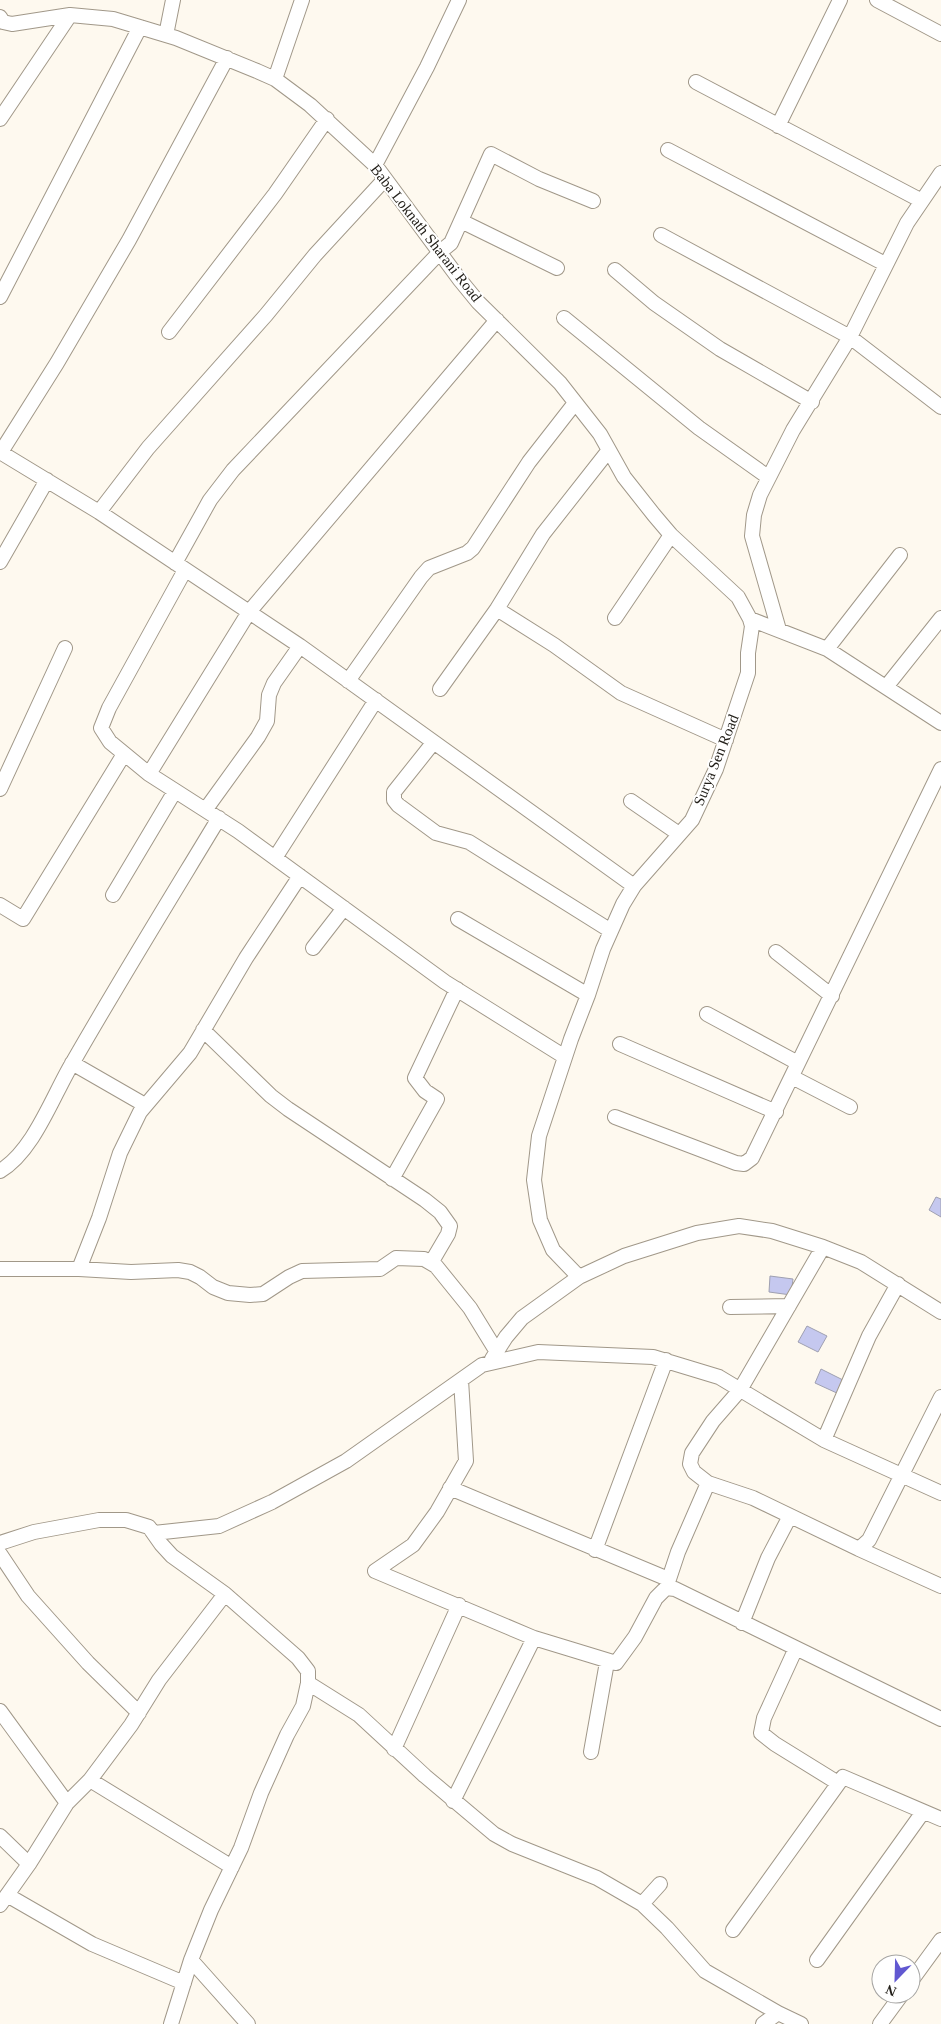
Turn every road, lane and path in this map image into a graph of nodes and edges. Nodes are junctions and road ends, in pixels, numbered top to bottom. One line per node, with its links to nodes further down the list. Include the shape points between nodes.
1 (173, 0): 10 (street)
2 (302, 0): 12 (street)
3 (458, 0): 18 (street)
4 (840, 0): 16 (street)
5 (877, 0): 9 (street)
6 (70, 15): 7 (street, Baba Loknath Sharani Road, via 12,24 3,22); 8 (street, Baba Loknath Sharani Road, via 100,17); 14 (street)
7 (0, 17)
8 (140, 27): 10 (street, Baba Loknath Sharani Road); 29 (street)
9 (941, 34)
10 (166, 35): 11 (street, Baba Loknath Sharani Road)
11 (227, 58): 12 (street, Baba Loknath Sharani Road); 38 (street, via 129,240)
12 (275, 79): 15 (street, Baba Loknath Sharani Road)
13 (696, 82): 16 (street)
14 (0, 119)
15 (327, 119): 18 (street, Baba Loknath Sharani Road); 32 (street, via 270,202)
16 (778, 126): 22 (street)
17 (668, 150): 26 (street)
18 (375, 165): 20 (street, Baba Loknath Sharani Road)
19 (941, 173): 22 (street)
20 (385, 179): 25 (street, Baba Loknath Sharani Road); 41 (street, via 148,448)
21 (593, 201): 23 (street, via 539,179 491,154)
22 (922, 201): 26 (street)
23 (461, 222): 25 (street, via 451,243); 27 (street)
24 (661, 235): 33 (street)
25 (440, 252): 31 (street, Baba Loknath Sharani Road, via 460,280); 45 (street, via 219,486)
26 (885, 264): 33 (street)
27 (557, 268)
28 (615, 270): 34 (street, via 654,303 720,349)
29 (0, 297)
30 (564, 318): 39 (street, via 699,428)
31 (497, 320): 35 (street, Baba Loknath Sharani Road); 47 (street)
32 (169, 332)
33 (850, 337): 34 (street); 36 (street)
34 (812, 402): 39 (street)
35 (576, 403): 37 (street, Baba Loknath Sharani Road); 55 (street, via 529,462 468,553 429,568)
36 (941, 407)
37 (609, 450): 42 (street, Baba Loknath Sharani Road, via 624,477); 46 (street, via 543,534)
38 (0, 452): 40 (street)
39 (768, 477): 51 (street, via 754,515 752,536)
40 (47, 480): 41 (street); 44 (street)
41 (99, 512): 45 (street)
42 (671, 535): 48 (street); 50 (street, Baba Loknath Sharani Road, via 738,597)
43 (900, 555): 54 (street)
44 (0, 562)
45 (180, 566): 47 (street); 62 (street, via 101,728 110,742)
46 (497, 609): 57 (street); 60 (street, via 554,645 621,694)
47 (249, 612): 52 (street); 64 (street)
48 (615, 618)
49 (941, 618): 56 (street)
50 (750, 619): 51 (street); 60 (street, Surya Sen Road, via 748,673)
51 (779, 630): 54 (street)
52 (300, 646): 55 (street); 68 (street, via 274,683 269,695 267,721 258,737)
53 (65, 648): 65 (street)
54 (827, 649): 56 (street)
55 (348, 680): 58 (street)
56 (886, 687): 59 (street)
57 (440, 689)
58 (376, 700): 61 (street); 71 (street)
59 (940, 720)
60 (726, 740): 70 (street, Surya Sen Road, via 692,820)
61 (433, 743): 73 (street); 78 (street, via 394,792 398,805 436,833 469,842)
62 (124, 754): 64 (street); 75 (street, via 23,919)
63 (941, 769): 83 (street)
64 (149, 774): 66 (street)
65 (0, 789)
66 (174, 792): 68 (street); 74 (street)
67 (631, 801): 70 (street)
68 (206, 809): 69 (street)
69 (219, 818): 71 (street); 88 (street)
70 (679, 834): 73 (street, Surya Sen Road)
71 (275, 858): 72 (street)
72 (300, 876): 76 (street); 85 (street)
73 (634, 886): 78 (street, Surya Sen Road)
74 (113, 895)
75 (0, 905)
76 (344, 908): 79 (street); 81 (street)
77 (458, 919): 82 (street)
78 (611, 931): 82 (street, Surya Sen Road)
79 (313, 948)
80 (776, 952): 83 (street)
81 (457, 989): 87 (street); 96 (street, via 415,1078 437,1099)
82 (588, 995): 87 (street, Surya Sen Road)
83 (832, 996): 89 (street)
84 (707, 1014): 89 (street)
85 (203, 1030): 91 (street, via 190,1052); 96 (street, via 271,1096)
86 (620, 1044): 93 (street)
87 (564, 1057): 101 (street, Surya Sen Road, via 539,1136 534,1180 540,1220 553,1250)
88 (72, 1063): 91 (street); 95 (street, via 24,1149 11,1164)
89 (798, 1063): 90 (street)
90 (792, 1077): 92 (street); 93 (street)
91 (145, 1105): 100 (street, via 120,1154)
92 (850, 1107)
93 (776, 1112): 94 (street, via 752,1158 744,1164)
94 (615, 1117)
95 (0, 1170)
96 (392, 1178): 98 (street, via 440,1212 450,1226)
97 (823, 1246): 101 (street, via 772,1231 739,1226 697,1232 624,1256); 102 (street, via 861,1262); 103 (street)
98 (431, 1263): 100 (street, via 424,1259 396,1258 380,1269 302,1271 263,1294 250,1295 228,1293 195,1274 178,1270); 106 (street, via 470,1308)
99 (0, 1269): 100 (street)
100 (79, 1269)
101 (579, 1277): 106 (street, via 522,1318)
102 (898, 1284): 105 (street); 111 (street, via 869,1336)
103 (789, 1306): 104 (street); 109 (street)
104 (730, 1307)
105 (941, 1312)
106 (493, 1358): 107 (street, via 538,1352); 108 (street)
107 (666, 1360): 109 (street, via 719,1377); 120 (street)
108 (461, 1380): 114 (street, via 466,1461); 117 (street, via 346,1461 272,1502 220,1526)
109 (740, 1390): 111 (street); 113 (street, via 692,1453 690,1464 694,1472)
110 (941, 1396): 112 (street)
111 (824, 1440): 112 (street)
112 (902, 1475): 115 (street); 119 (street, via 869,1540)
113 (708, 1482): 116 (street); 122 (street)
114 (450, 1488): 120 (street); 125 (street, via 413,1545 375,1571)
115 (941, 1493)
116 (790, 1516): 119 (street); 126 (street, via 768,1558)
117 (154, 1533): 118 (street, via 138,1522 114,1519); 124 (street, via 172,1556)
118 (0, 1542)
119 (859, 1549): 123 (street)
120 (595, 1550): 122 (street)
121 (0, 1554): 132 (street, via 28,1596 88,1663)
122 (667, 1583): 126 (street); 129 (street, via 635,1638 616,1663)
123 (941, 1586)
124 (226, 1594): 130 (street, via 298,1658 308,1671); 132 (street, via 159,1680)
125 (459, 1605): 127 (street); 134 (street)
126 (742, 1623): 128 (street)
127 (534, 1638): 129 (street); 138 (street)
128 (796, 1648): 133 (street); 137 (street, via 764,1718 761,1733)
129 (607, 1662): 135 (street)
130 (308, 1683): 134 (street, via 358,1714); 144 (street, via 303,1706 261,1793)
131 (0, 1711): 139 (street)
132 (139, 1713): 136 (street)
133 (941, 1719)
134 (394, 1749): 138 (street)
135 (591, 1752)
136 (90, 1780): 139 (street); 144 (street)
137 (838, 1783): 140 (street, via 843,1777); 148 (street)
138 (453, 1801): 147 (street, via 494,1834 512,1844 597,1878)
139 (67, 1803): 143 (street)
140 (923, 1812): 141 (street); 151 (street)
141 (941, 1819)
142 (0, 1836): 143 (street)
143 (29, 1864): 146 (street)
144 (232, 1867): 150 (street)
145 (660, 1884): 147 (street)
146 (4, 1900): 153 (street, via 92,1944)
147 (642, 1904): 155 (street, via 705,1971)
148 (733, 1930)
149 (941, 1940): 152 (street)
150 (191, 1960): 153 (street); 157 (street)
151 (817, 1960)
152 (921, 1967)
153 (184, 1983): 156 (street)
154 (895, 2004): 160 (street)
155 (778, 2013): 158 (street); 159 (street)
156 (171, 2024)
157 (248, 2024)
158 (763, 2024)
159 (801, 2024)
160 (880, 2024)

